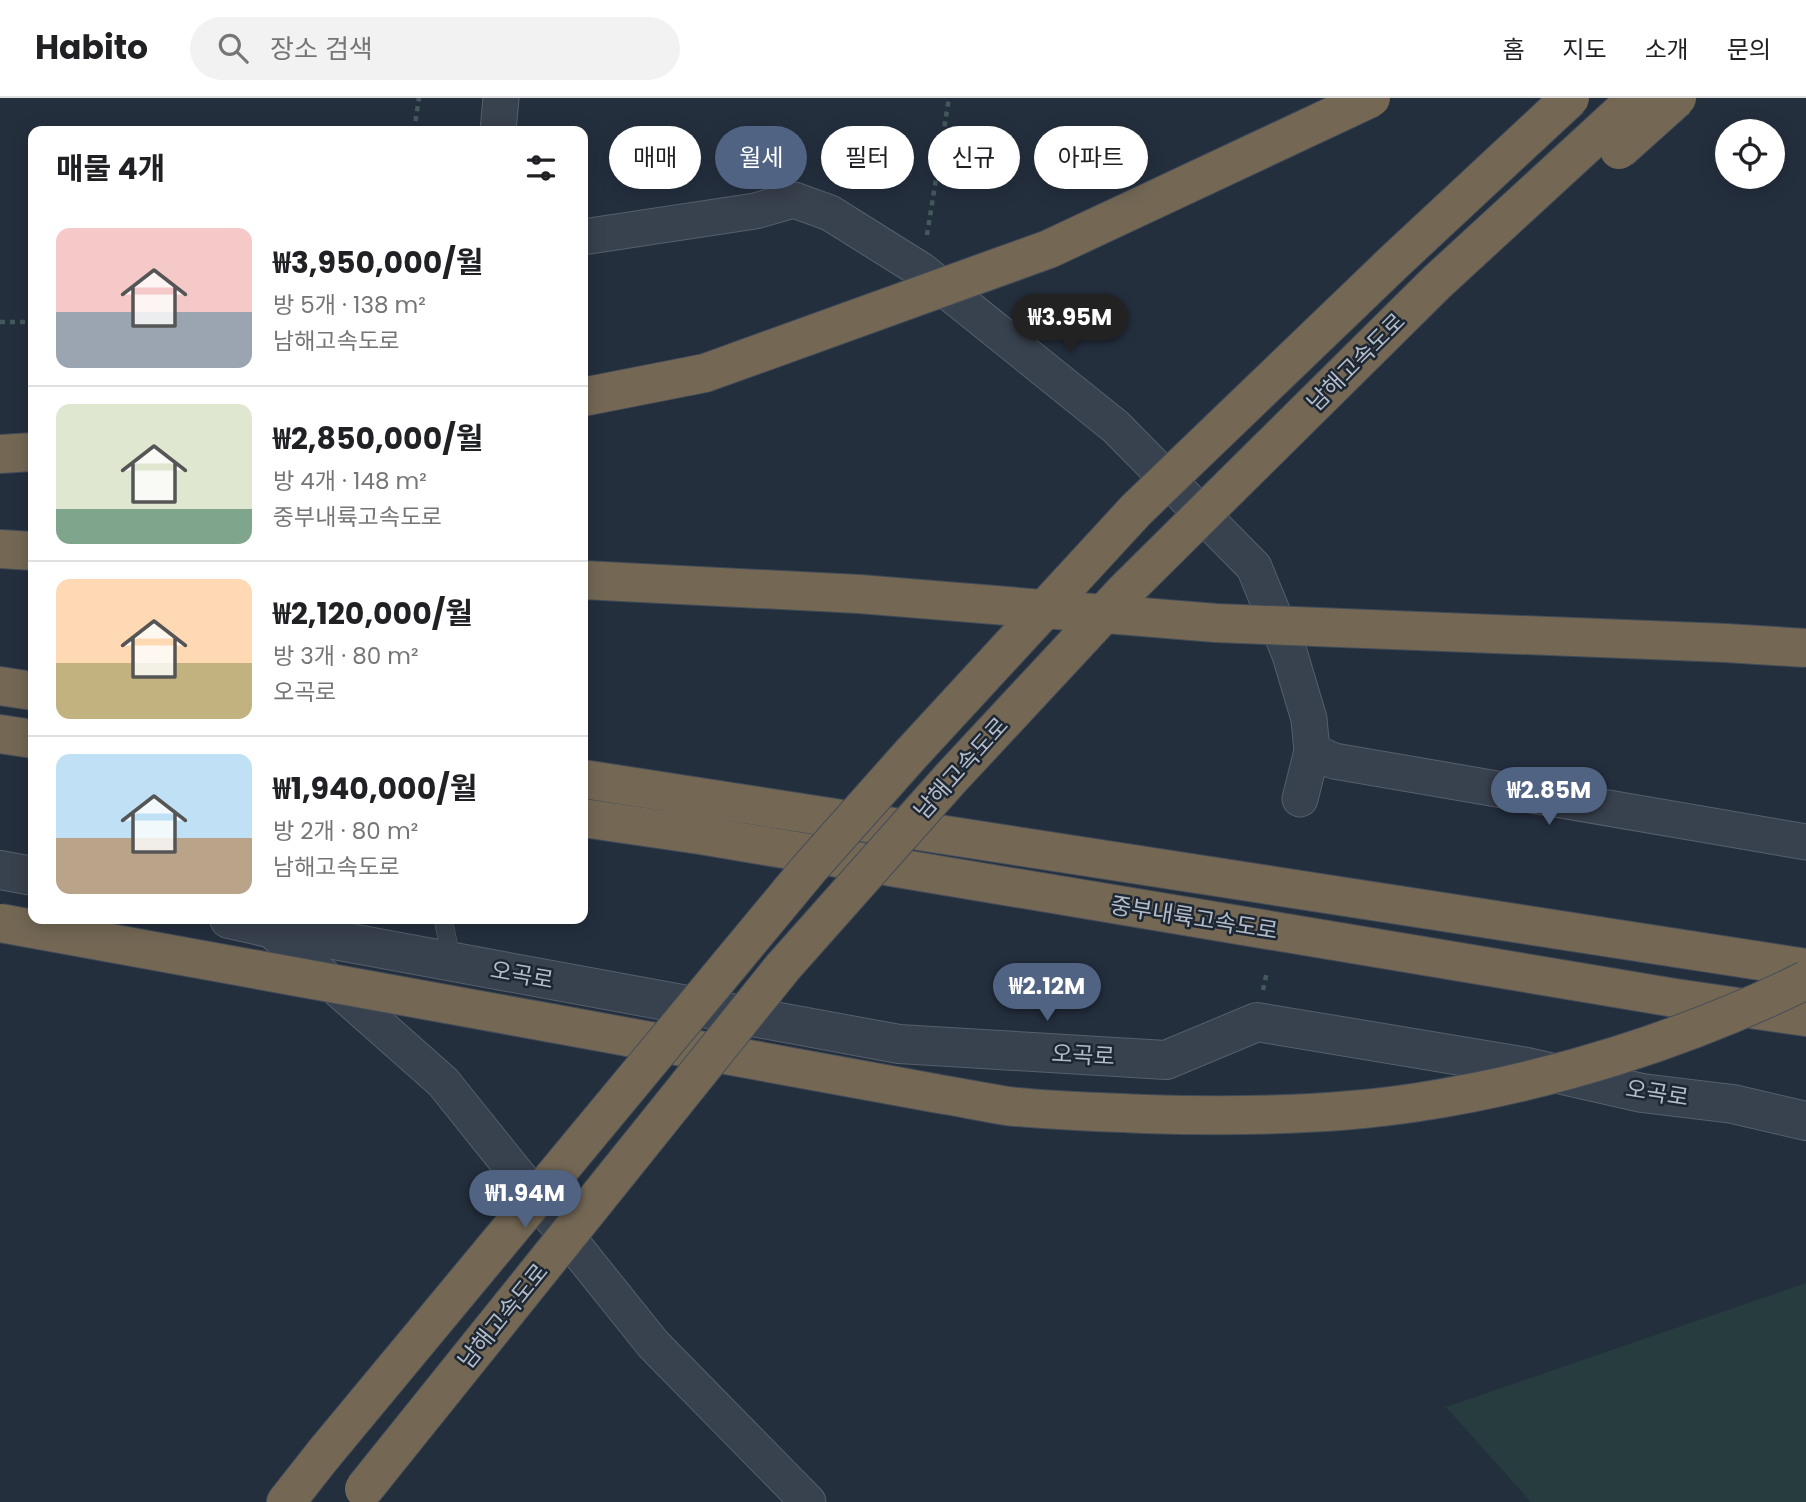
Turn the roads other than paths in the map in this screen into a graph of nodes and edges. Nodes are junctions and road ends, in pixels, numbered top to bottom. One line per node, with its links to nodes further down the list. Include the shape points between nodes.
1 (501, 98): 6 (street)
2 (1371, 98): 8 (highway, bridge, via 1049,249 705,373)
3 (1570, 98): 39 (highway, 남해고속도로, bridge, via 1136,510 912,753 808,870)
4 (1637, 98): 14 (highway, 남해고속도로, bridge, via 1437,282)
5 (1677, 98): 14 (highway, bridge)
6 (498, 126)
7 (588, 236): 20 (street, via 755,211 794,200 830,213 921,270 1116,427 1254,567 1290,655 1309,719)
8 (588, 396)
9 (28, 452): 10 (highway)
10 (0, 454)
11 (0, 549): 12 (highway)
12 (28, 551)
13 (588, 580): 15 (highway, bridge, via 859,594 1216,622)
14 (1124, 592): 38 (highway, 남해고속도로, bridge, via 783,967)
15 (1806, 648)
16 (0, 686): 17 (highway)
17 (28, 690)
18 (0, 734): 19 (highway)
19 (28, 738)
20 (1312, 751): 22 (street); 24 (street, via 1334,761)
21 (588, 780): 32 (highway, 중부내륙고속도로)
22 (1300, 799)
23 (588, 819): 34 (highway, 중부내륙고속도로)
24 (1806, 842)
25 (0, 870): 26 (street)
26 (28, 875)
27 (0, 923): 33 (highway, bridge, via 1008,1106 1172,1115 1348,1110 1497,1087 1571,1070 1666,1039)
28 (252, 924): 30 (street, 오곡로)
29 (444, 924): 31 (lane)
30 (270, 928): 31 (street, 오곡로); 40 (street, via 443,1082 653,1344)
31 (452, 962): 37 (street, 오곡로, via 899,1044 1166,1060 1257,1022 1527,1067 1642,1093 1733,1104)
32 (1806, 968)
33 (1806, 980)
34 (1756, 1010): 35 (highway, 중부내륙고속도로); 36 (highway)
35 (1806, 1017)
36 (1806, 1025)
37 (1806, 1121)
38 (359, 1495)
39 (286, 1502)
40 (808, 1502)

